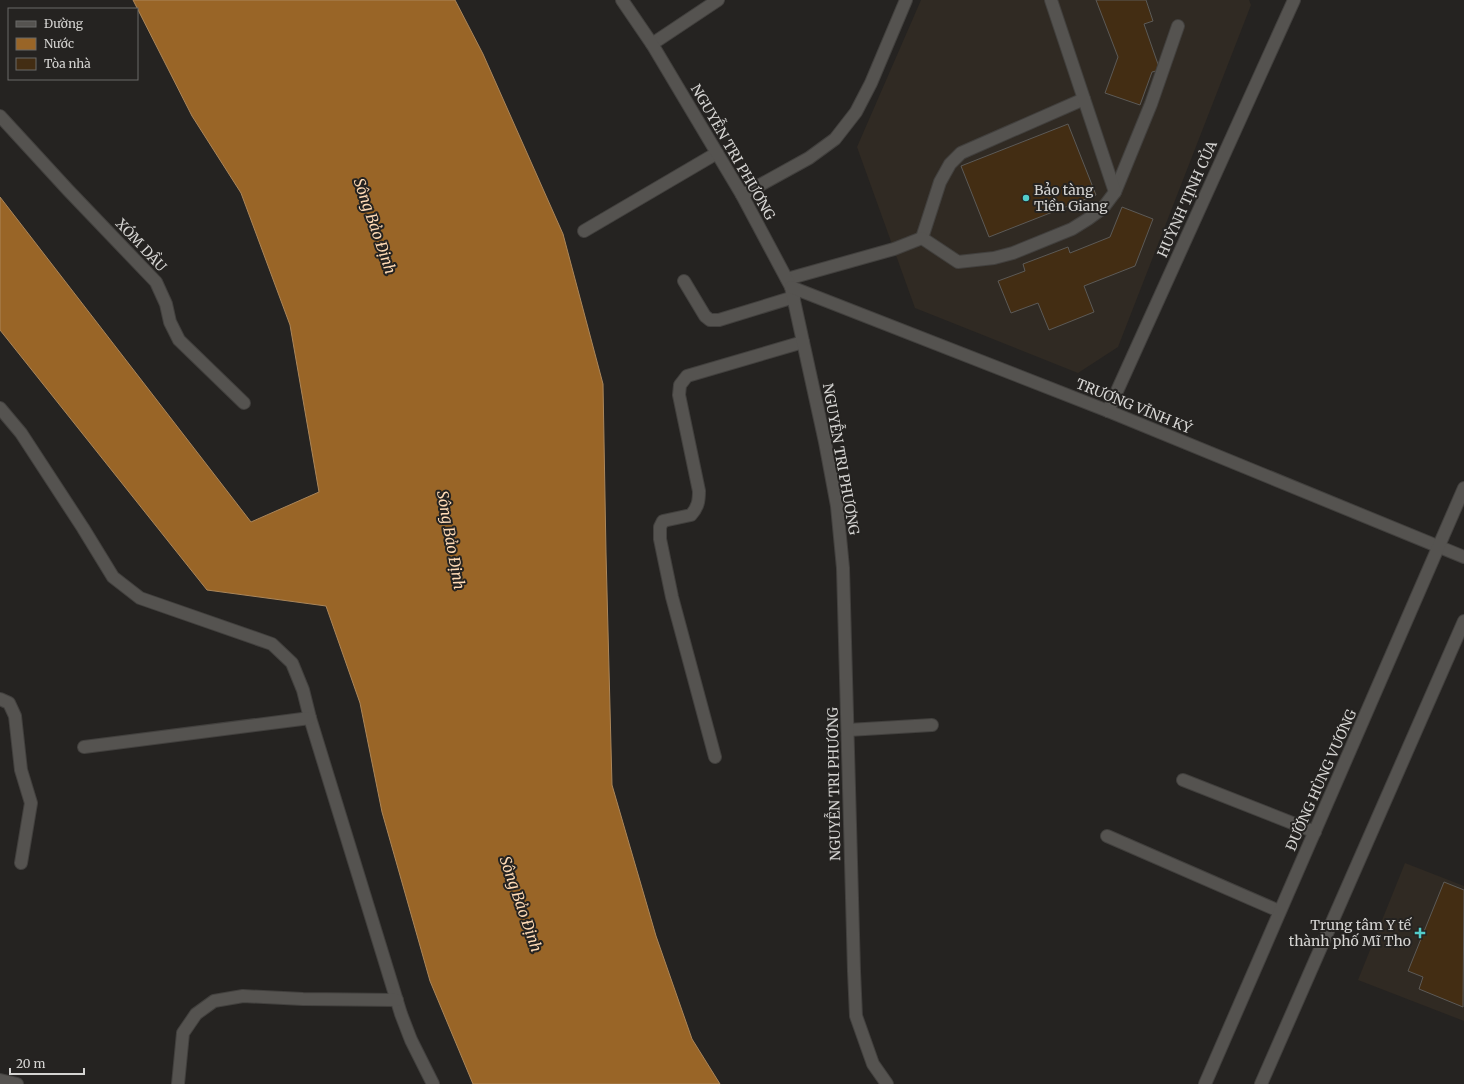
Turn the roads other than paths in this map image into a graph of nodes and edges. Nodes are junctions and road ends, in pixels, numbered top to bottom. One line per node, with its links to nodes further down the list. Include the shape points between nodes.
1 (622, 0): 7 (street, NGUYỄN TRI PHƯƠNG)
2 (718, 0): 7 (street)
3 (906, 0): 12 (street, via 856,112 834,139 809,158)
4 (1051, 0): 8 (street)
5 (1294, 0): 20 (street, HUỲNH TỊNH CỦA)
6 (1178, 26): 11 (street, via 1152,104)
7 (652, 44): 10 (street, NGUYỄN TRI PHƯƠNG)
8 (1084, 99): 11 (street); 14 (street, via 961,153 950,164 940,182)
9 (0, 116): 18 (street, XÓM DẦU, via 156,282 179,340)
10 (717, 154): 12 (street, NGUYỄN TRI PHƯƠNG); 13 (street)
11 (1115, 192): 14 (street, via 1103,208 1072,228 1013,253 994,258 958,262)
12 (742, 195): 16 (street, NGUYỄN TRI PHƯƠNG)
13 (584, 231)
14 (922, 238): 16 (street)
15 (684, 280): 16 (street, via 705,316 710,320 718,320)
16 (791, 288): 17 (street, NGUYỄN TRI PHƯƠNG); 20 (street, TRƯƠNG VĨNH KÝ)
17 (803, 342): 28 (street, NGUYỄN TRI PHƯƠNG, via 837,506 843,568); 30 (street, via 687,376 680,385 679,395 699,499 697,508 691,515 663,521 660,527 660,540 672,597)
18 (244, 403)
19 (0, 408): 26 (street, via 21,433 113,577 140,598 272,644 292,663 303,690)
20 (1108, 410): 22 (street, TRƯƠNG VĨNH KÝ)
21 (1464, 488): 22 (street, ĐƯỜNG HÙNG VƯƠNG)
22 (1438, 547): 23 (street, TRƯƠNG VĨNH KÝ); 32 (street, ĐƯỜNG HÙNG VƯƠNG)
23 (1464, 557)
24 (1464, 621): 43 (street)
25 (0, 699): 34 (street, via 9,703 15,716 20,770 31,803)
26 (310, 718): 29 (street); 36 (street)
27 (932, 725): 28 (street)
28 (848, 730): 41 (street, NGUYỄN TRI PHƯƠNG, via 856,1016 873,1064)
29 (84, 747)
30 (716, 757)
31 (1183, 780): 32 (street)
32 (1315, 832): 35 (street, ĐƯỜNG HÙNG VƯƠNG)
33 (1107, 836): 35 (street)
34 (21, 864)
35 (1279, 911): 42 (street, ĐƯỜNG HÙNG VƯƠNG)
36 (397, 1000): 39 (street, via 244,996 214,1002 196,1014 183,1033); 40 (street, via 411,1040)
37 (0, 1080): 38 (street)
38 (17, 1084)
39 (178, 1084)
40 (432, 1084)
41 (888, 1084)
42 (1205, 1084)
43 (1261, 1084)

